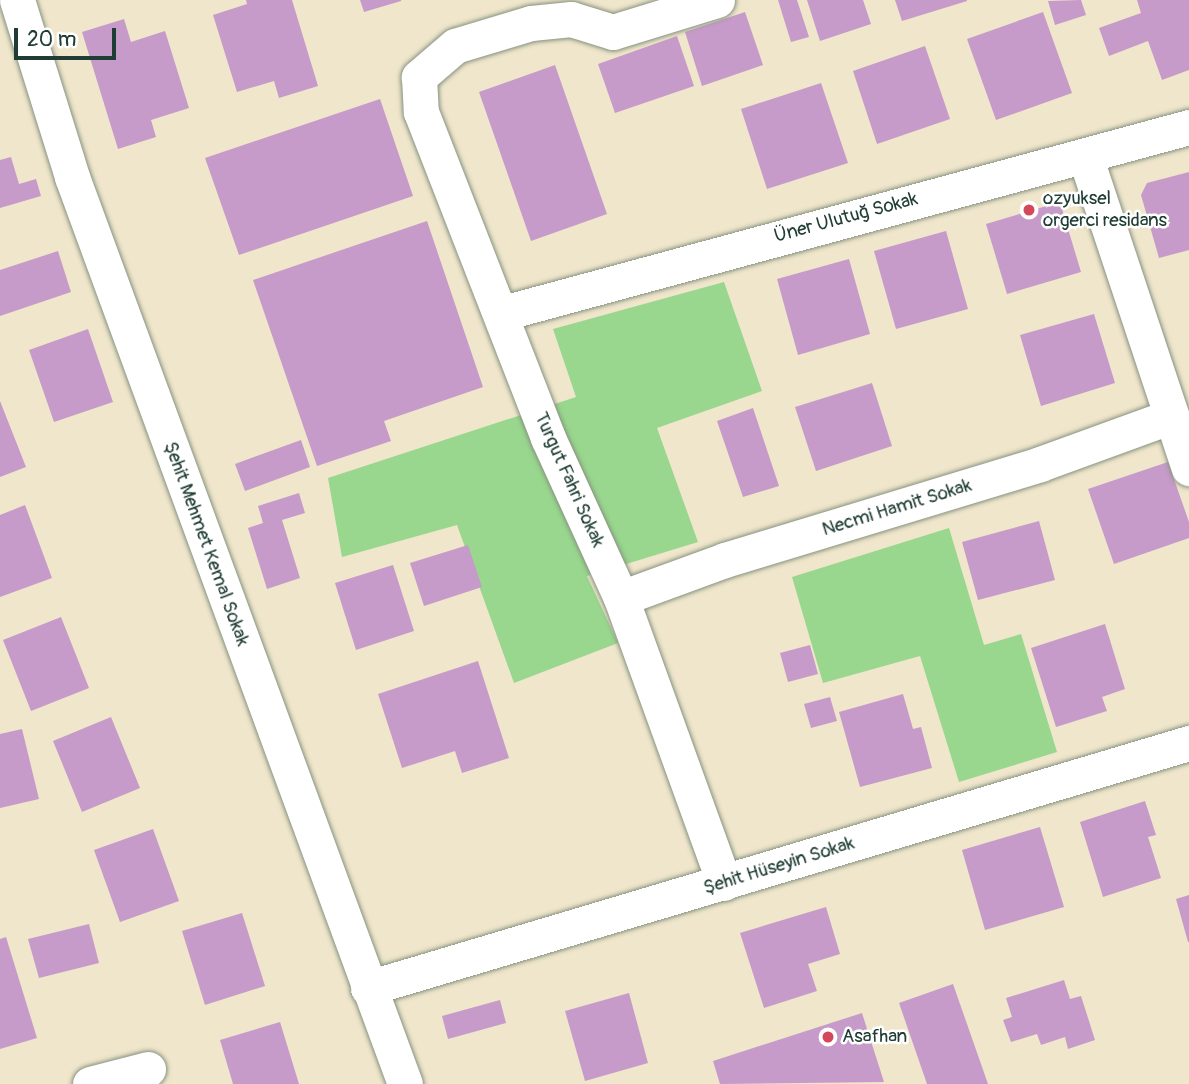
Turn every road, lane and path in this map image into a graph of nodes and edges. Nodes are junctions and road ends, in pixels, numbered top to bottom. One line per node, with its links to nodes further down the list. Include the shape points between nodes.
1 (17, 0): 12 (street, Şehit Mehmet Kemal Sokak, via 72,177)
2 (717, 0): 3 (street, via 613,32)
3 (588, 13): 6 (street, Turgut Fahri Sokak, via 531,23 456,46 419,77 421,111)
4 (1189, 127): 5 (street, Üner Ulutuğ Sokak)
5 (1085, 156): 6 (street, Üner Ulutuğ Sokak); 7 (street)
6 (503, 313): 9 (street, Turgut Fahri Sokak, via 548,438)
7 (1172, 416): 8 (street); 9 (street, Necmi Hamit Sokak, via 1040,464 725,560)
8 (1189, 468)
9 (621, 598): 11 (street, Turgut Fahri Sokak)
10 (1189, 743): 11 (street, Şehit Hüseyin Sokak)
11 (724, 883): 12 (street, Şehit Hüseyin Sokak)
12 (368, 988): 15 (street, Şehit Mehmet Kemal Sokak)
13 (148, 1069): 14 (street)
14 (90, 1084)
15 (405, 1084)

